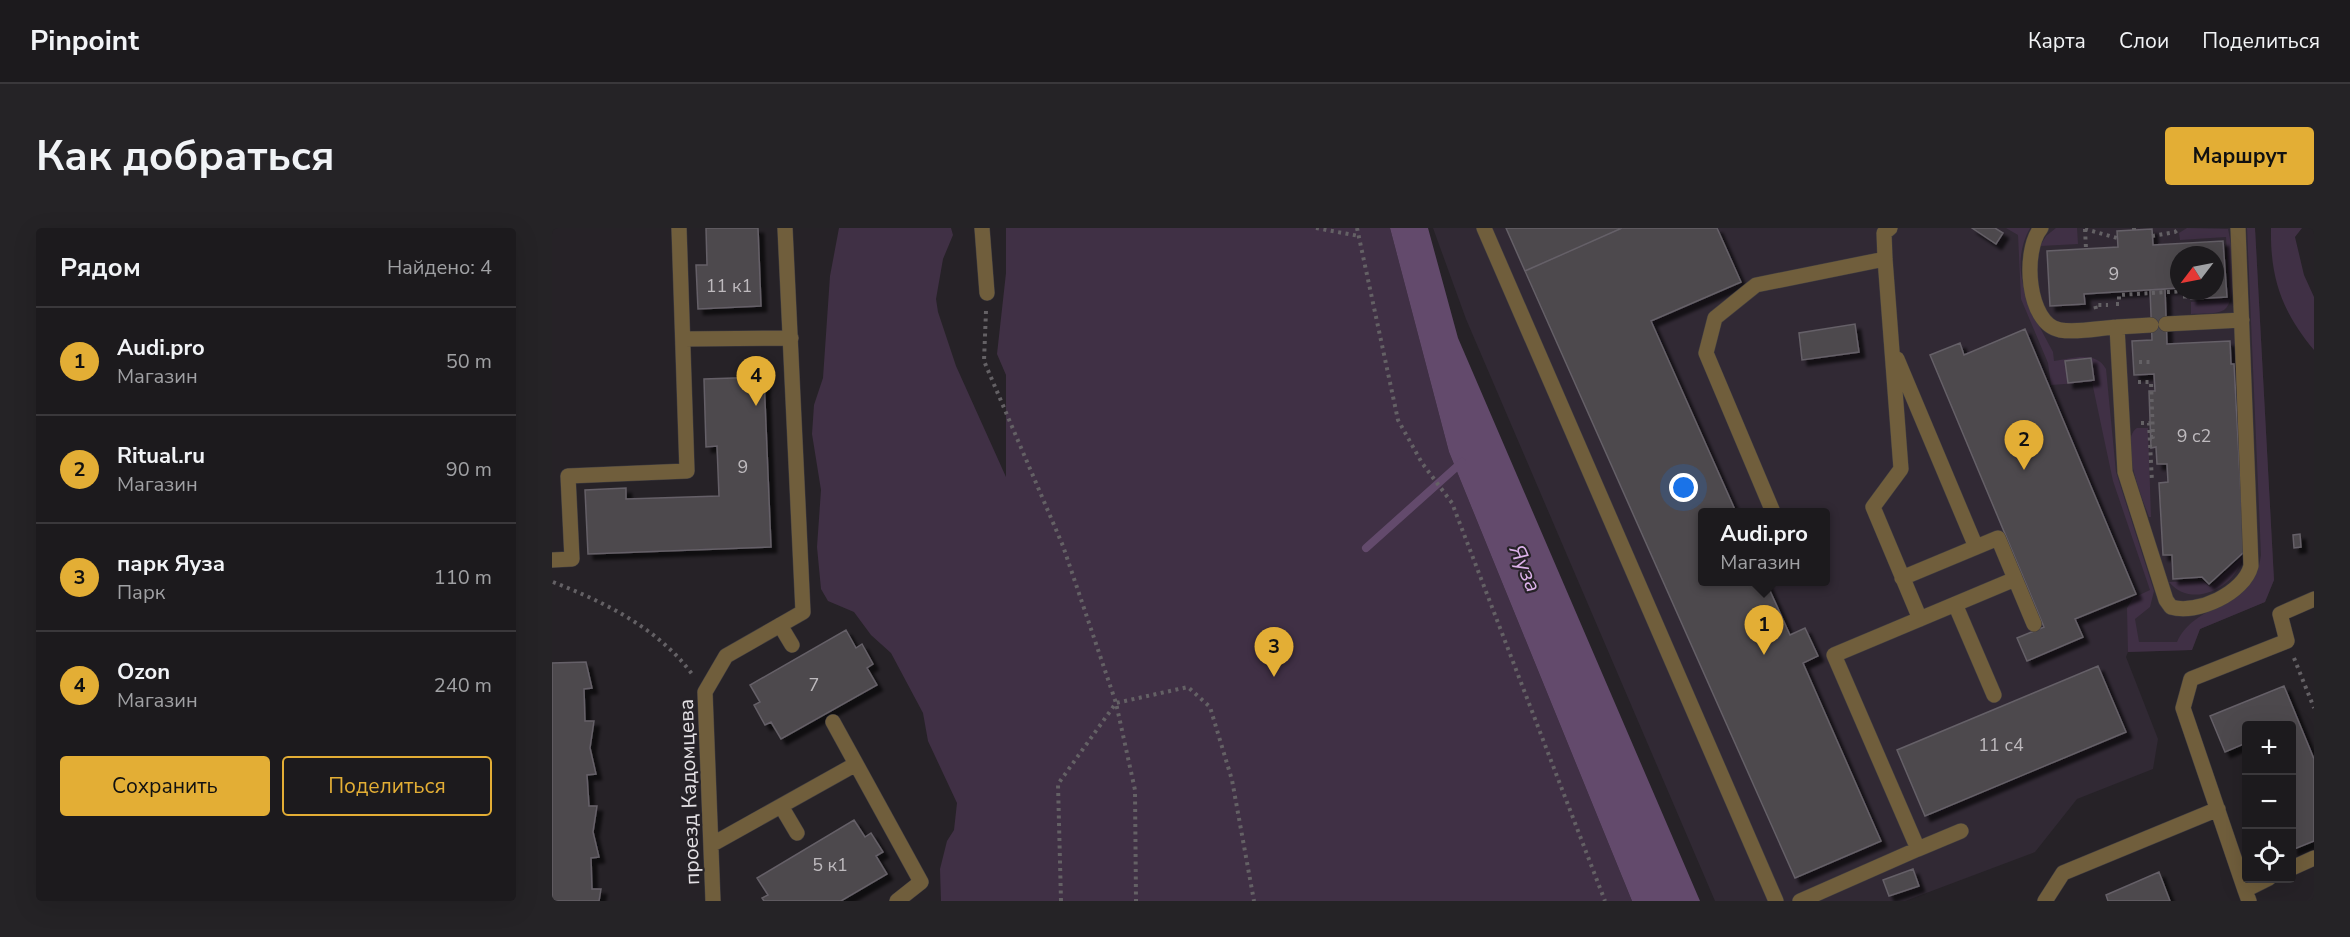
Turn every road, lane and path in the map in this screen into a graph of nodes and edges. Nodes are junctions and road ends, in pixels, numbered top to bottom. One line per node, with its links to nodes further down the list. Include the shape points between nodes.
1 (679, 228): 23 (lane)
2 (785, 228): 22 (lane, проезд Кадомцева)
3 (982, 228): 18 (lane)
4 (1316, 228): 12 (path)
5 (1357, 228): 12 (path)
6 (1484, 228): 66 (lane)
7 (1890, 228): 16 (lane, via 1884,233)
8 (2041, 228): 21 (lane, via 2031,246 2030,286 2048,324 2060,330)
9 (2180, 228): 13 (path)
10 (2238, 228): 20 (lane)
11 (2085, 229): 14 (path); 15 (path)
12 (1359, 236): 65 (path, via 1398,420 1452,503)
13 (2152, 236)
14 (2117, 238)
15 (2086, 249)
16 (1885, 259): 24 (lane); 31 (lane, via 1756,285 1715,318 1706,353)
17 (2170, 292): 19 (path, via 2119,295)
18 (987, 293): 46 (path, via 984,360 1063,546)
19 (2119, 302)
20 (2242, 321): 21 (lane); 28 (lane, via 2252,555 2250,572 2238,587 2198,607 2171,607 2125,472)
21 (2117, 327): 28 (lane)
22 (791, 338): 23 (lane); 41 (lane, проезд Кадомцева, via 802,612)
23 (683, 339): 33 (lane, via 687,471 568,476 572,559)
24 (1892, 346): 32 (lane); 34 (lane, via 1901,469 1873,507)
25 (2153, 362): 26 (path)
26 (2138, 363)
27 (2153, 394): 29 (path)
28 (2122, 424): 29 (path, via 2149,423)
29 (2150, 437): 30 (path)
30 (2152, 490)
31 (1771, 508)
32 (1976, 547): 34 (lane); 35 (lane, via 1998,538)
33 (552, 560)
34 (1902, 578): 39 (lane)
35 (2015, 579): 38 (lane); 40 (lane)
36 (552, 581): 44 (path, via 603,602 676,653)
37 (2314, 599): 42 (lane, via 2280,614)
38 (1955, 604): 39 (lane); 45 (lane)
39 (1920, 619): 55 (lane, via 1834,655)
40 (2034, 624)
41 (780, 625): 43 (lane); 44 (lane, проезд Кадомцева, via 726,656)
42 (2287, 640): 47 (path); 51 (lane, via 2191,679 2183,708)
43 (792, 645)
44 (705, 692): 54 (lane, проезд Кадомцева)
45 (1994, 695)
46 (1116, 703): 62 (path, via 1058,784); 63 (path, via 1135,790); 64 (path, via 1188,687 1210,707 1232,780)
47 (2314, 708)
48 (833, 722): 49 (lane)
49 (856, 764): 50 (lane); 61 (lane, via 921,882)
50 (781, 806): 53 (lane); 54 (lane)
51 (2218, 809): 59 (lane); 68 (lane, via 2063,873)
52 (1960, 831): 55 (lane)
53 (797, 833)
54 (711, 845): 60 (lane, проезд Кадомцева)
55 (1918, 849): 67 (lane)
56 (2314, 858): 57 (lane)
57 (2296, 866)
58 (2264, 883): 59 (lane)
59 (2247, 896)
60 (713, 901)
61 (897, 901)
62 (1061, 901)
63 (1136, 901)
64 (1254, 901)
65 (1605, 901)
66 (1776, 901)
67 (1800, 901)
68 (2044, 901)

